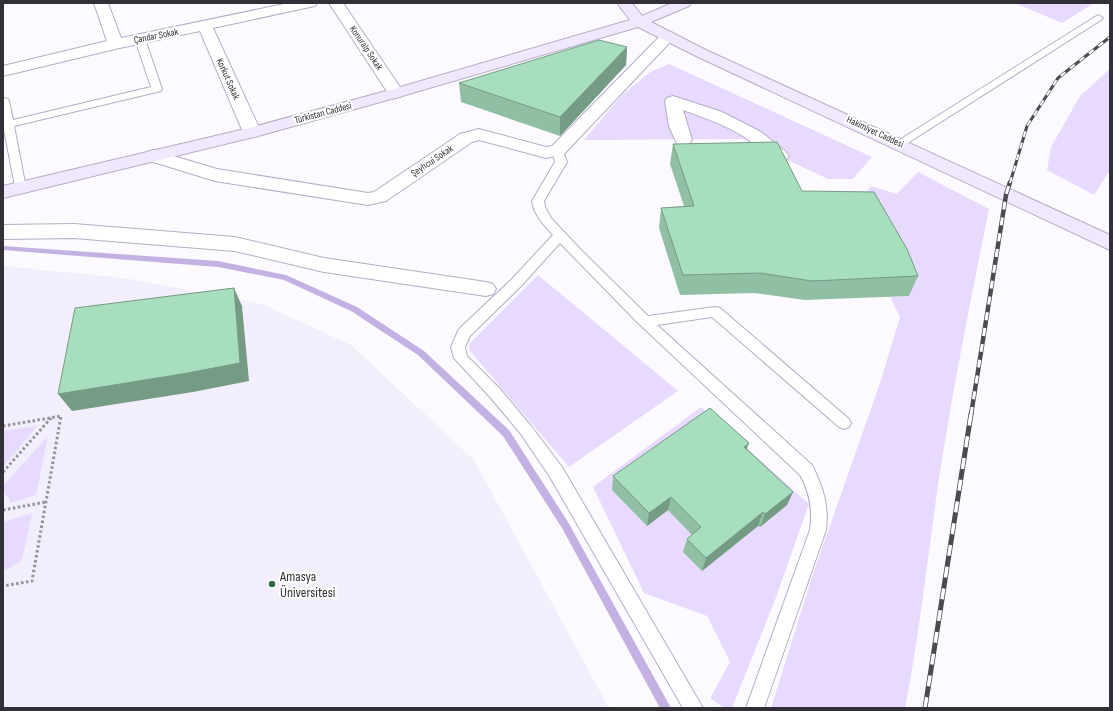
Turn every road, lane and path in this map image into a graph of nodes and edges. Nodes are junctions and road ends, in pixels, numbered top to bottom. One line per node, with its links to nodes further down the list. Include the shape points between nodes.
1 (101, 3): 11 (street)
2 (310, 3): 8 (street, Çandar Sokak)
3 (336, 3): 13 (street, Konuralp Sokak)
4 (624, 3): 7 (street)
5 (684, 3): 7 (street, Türkistan Caddesi)
6 (1098, 18): 18 (lane)
7 (639, 22): 9 (street, Hakimiyet Caddesi); 13 (street, Türkistan Caddesi)
8 (205, 26): 10 (street, Çandar Sokak); 16 (street, Korkut Sokak)
9 (668, 36): 18 (street, Hakimiyet Caddesi); 19 (street)
10 (140, 39): 11 (street, Çandar Sokak); 15 (lane, via 157,89)
11 (115, 44): 12 (street, Çandar Sokak)
12 (3, 70)
13 (396, 93): 16 (street, Türkistan Caddesi)
14 (4, 101): 15 (lane)
15 (8, 124): 22 (lane)
16 (252, 132): 20 (street, Türkistan Caddesi)
17 (683, 140): 21 (street, via 673,101 716,116 749,132)
18 (899, 144): 26 (street, Hakimiyet Caddesi)
19 (558, 150): 20 (street, Şeyhcui Sokak, via 546,152 479,134 466,138 379,196 368,199 215,175); 25 (lane, via 560,162 538,201 546,220)
20 (153, 156): 22 (street, Türkistan Caddesi)
21 (780, 156)
22 (20, 188): 23 (street, Türkistan Caddesi)
23 (3, 192)
24 (3, 232): 27 (street, via 74,231 235,244 324,265)
25 (560, 235): 28 (lane); 36 (lane, via 517,282 464,333 458,347 459,353 526,430 556,472)
26 (1110, 243)
27 (486, 289)
28 (645, 321): 30 (lane, via 715,312); 37 (lane, via 806,470 819,497 821,514 818,530)
29 (51, 418): 31 (path); 32 (path); 33 (path, via 61,416)
30 (844, 423)
31 (3, 426)
32 (3, 472)
33 (46, 502): 34 (path); 35 (path, via 32,580)
34 (3, 510)
35 (3, 586)
36 (694, 708)
37 (755, 708)

